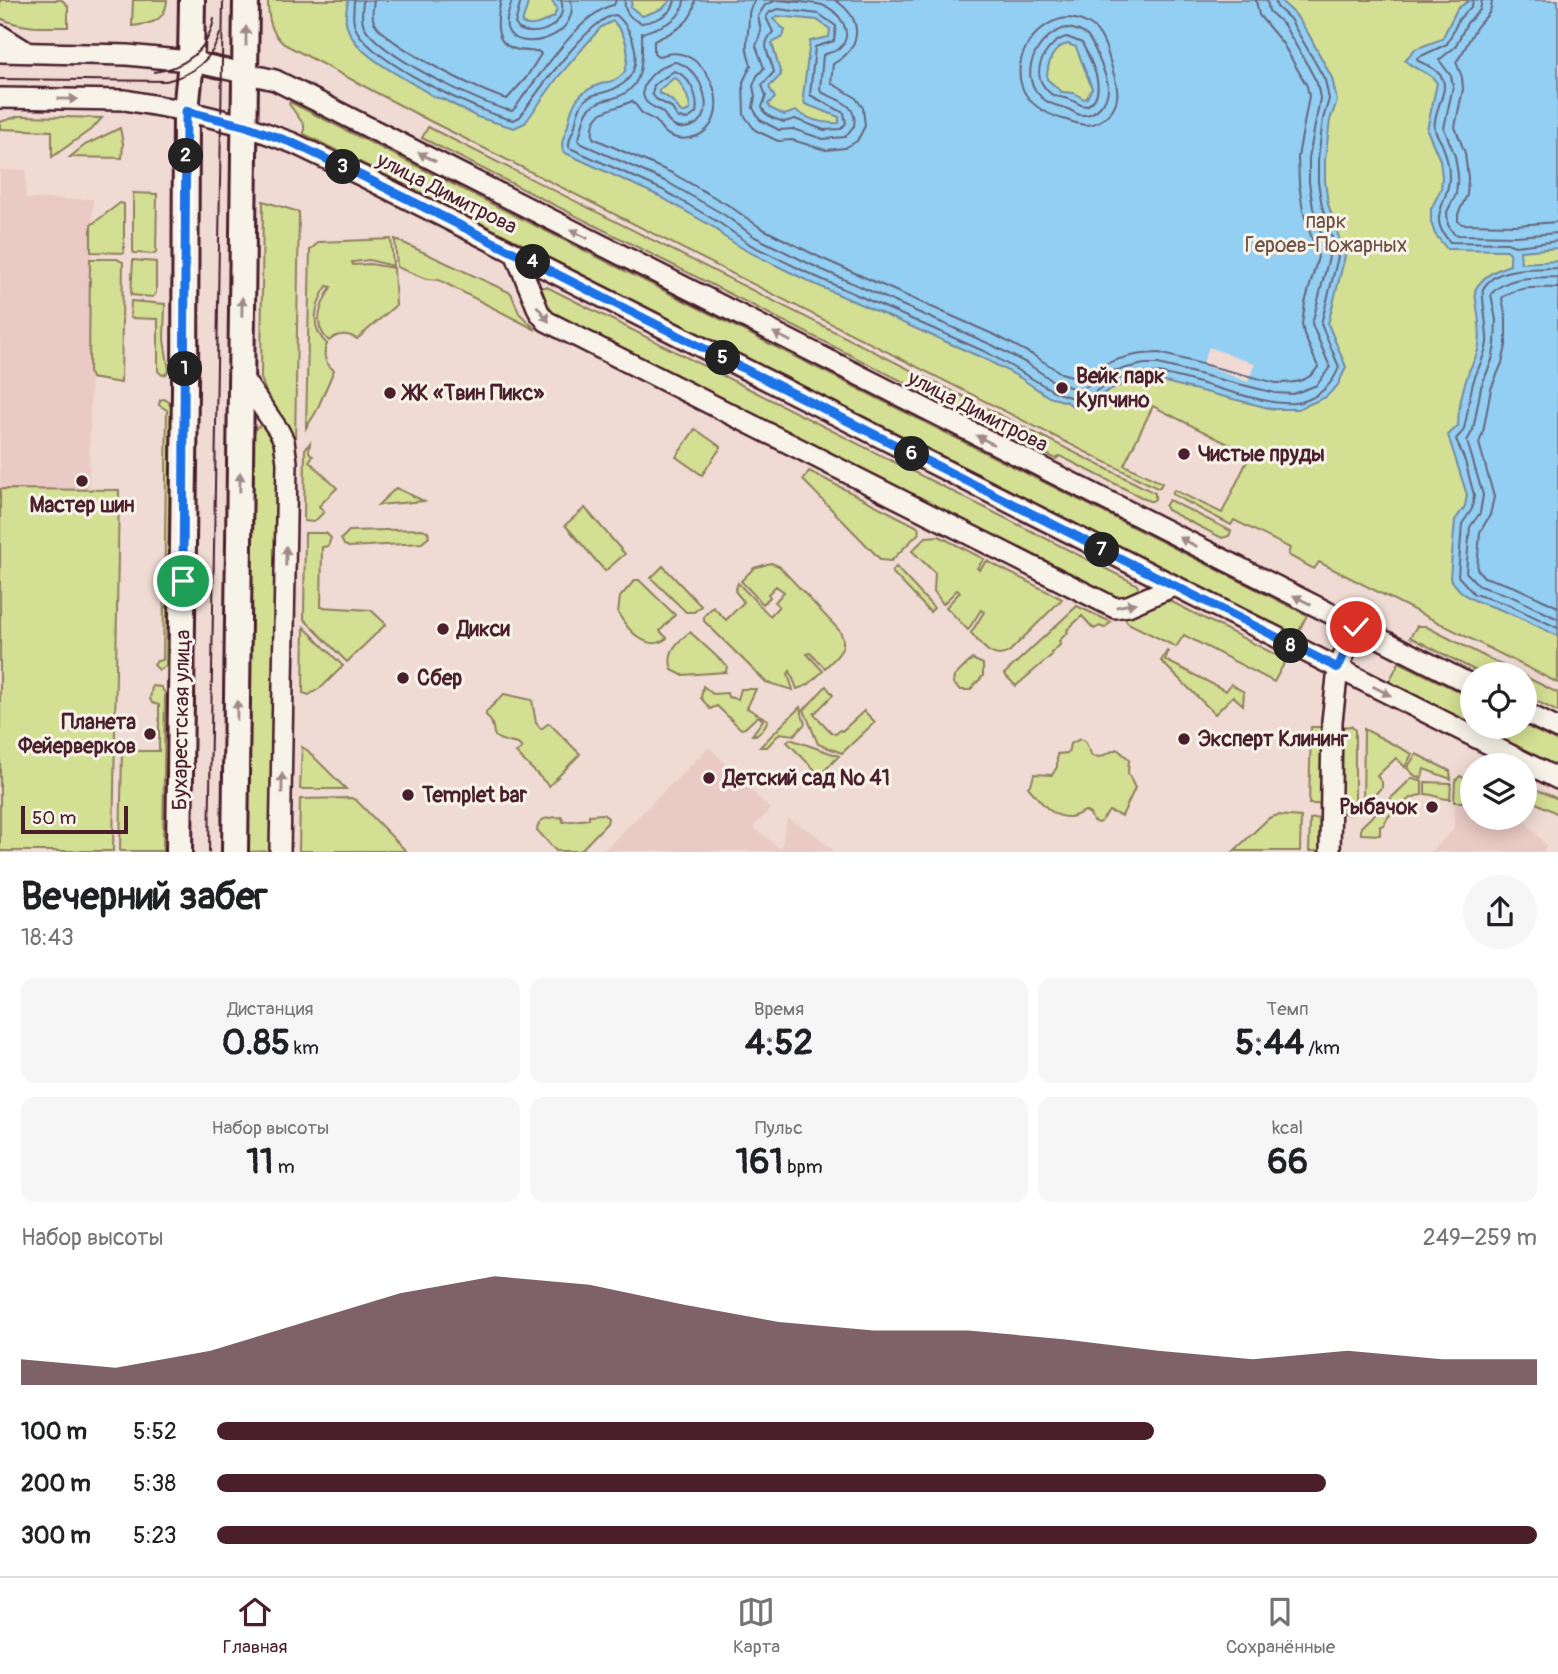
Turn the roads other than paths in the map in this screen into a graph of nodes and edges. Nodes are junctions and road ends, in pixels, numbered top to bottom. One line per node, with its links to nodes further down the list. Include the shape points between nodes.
1 (192, 0): 6 (main road, Бухарестская улица)
2 (246, 0): 7 (main road, one-way to 2)
3 (0, 36): 5 (street)
4 (0, 52): 5 (street, улица Димитрова)
5 (27, 53): 6 (street, улица Димитрова)
6 (191, 61): 7 (street, улица Димитрова); 9 (main road, Бухарестская улица)
7 (246, 73): 10 (main road); 14 (street, улица Димитрова, one-way to 7, via 292,88)
8 (0, 98): 9 (street, улица Димитрова, one-way to 9, via 125,100)
9 (186, 111): 10 (street, улица Димитрова); 20 (main road, Бухарестская улица)
10 (246, 126): 11 (street, улица Димитрова, via 293,143); 12 (main road, one-way to 10)
11 (515, 253): 13 (street, улица Димитрова); 13 (street, one-way to 13, via 547,321 1079,590 1115,608)
12 (241, 376): 21 (main road, one-way to 12); 22 (street, one-way to 12, via 287,462 279,431)
13 (1174, 586): 15 (street, улица Димитрова)
14 (1356, 627): 15 (street); 16 (street, улица Димитрова)
15 (1338, 668): 19 (street, улица Димитрова, one-way to 19); 23 (street, via 1332,721)
16 (1460, 679)
17 (1537, 718): 18 (street)
18 (1558, 729)
19 (1558, 779)
20 (178, 852)
21 (235, 852)
22 (281, 852)
23 (1330, 852)

